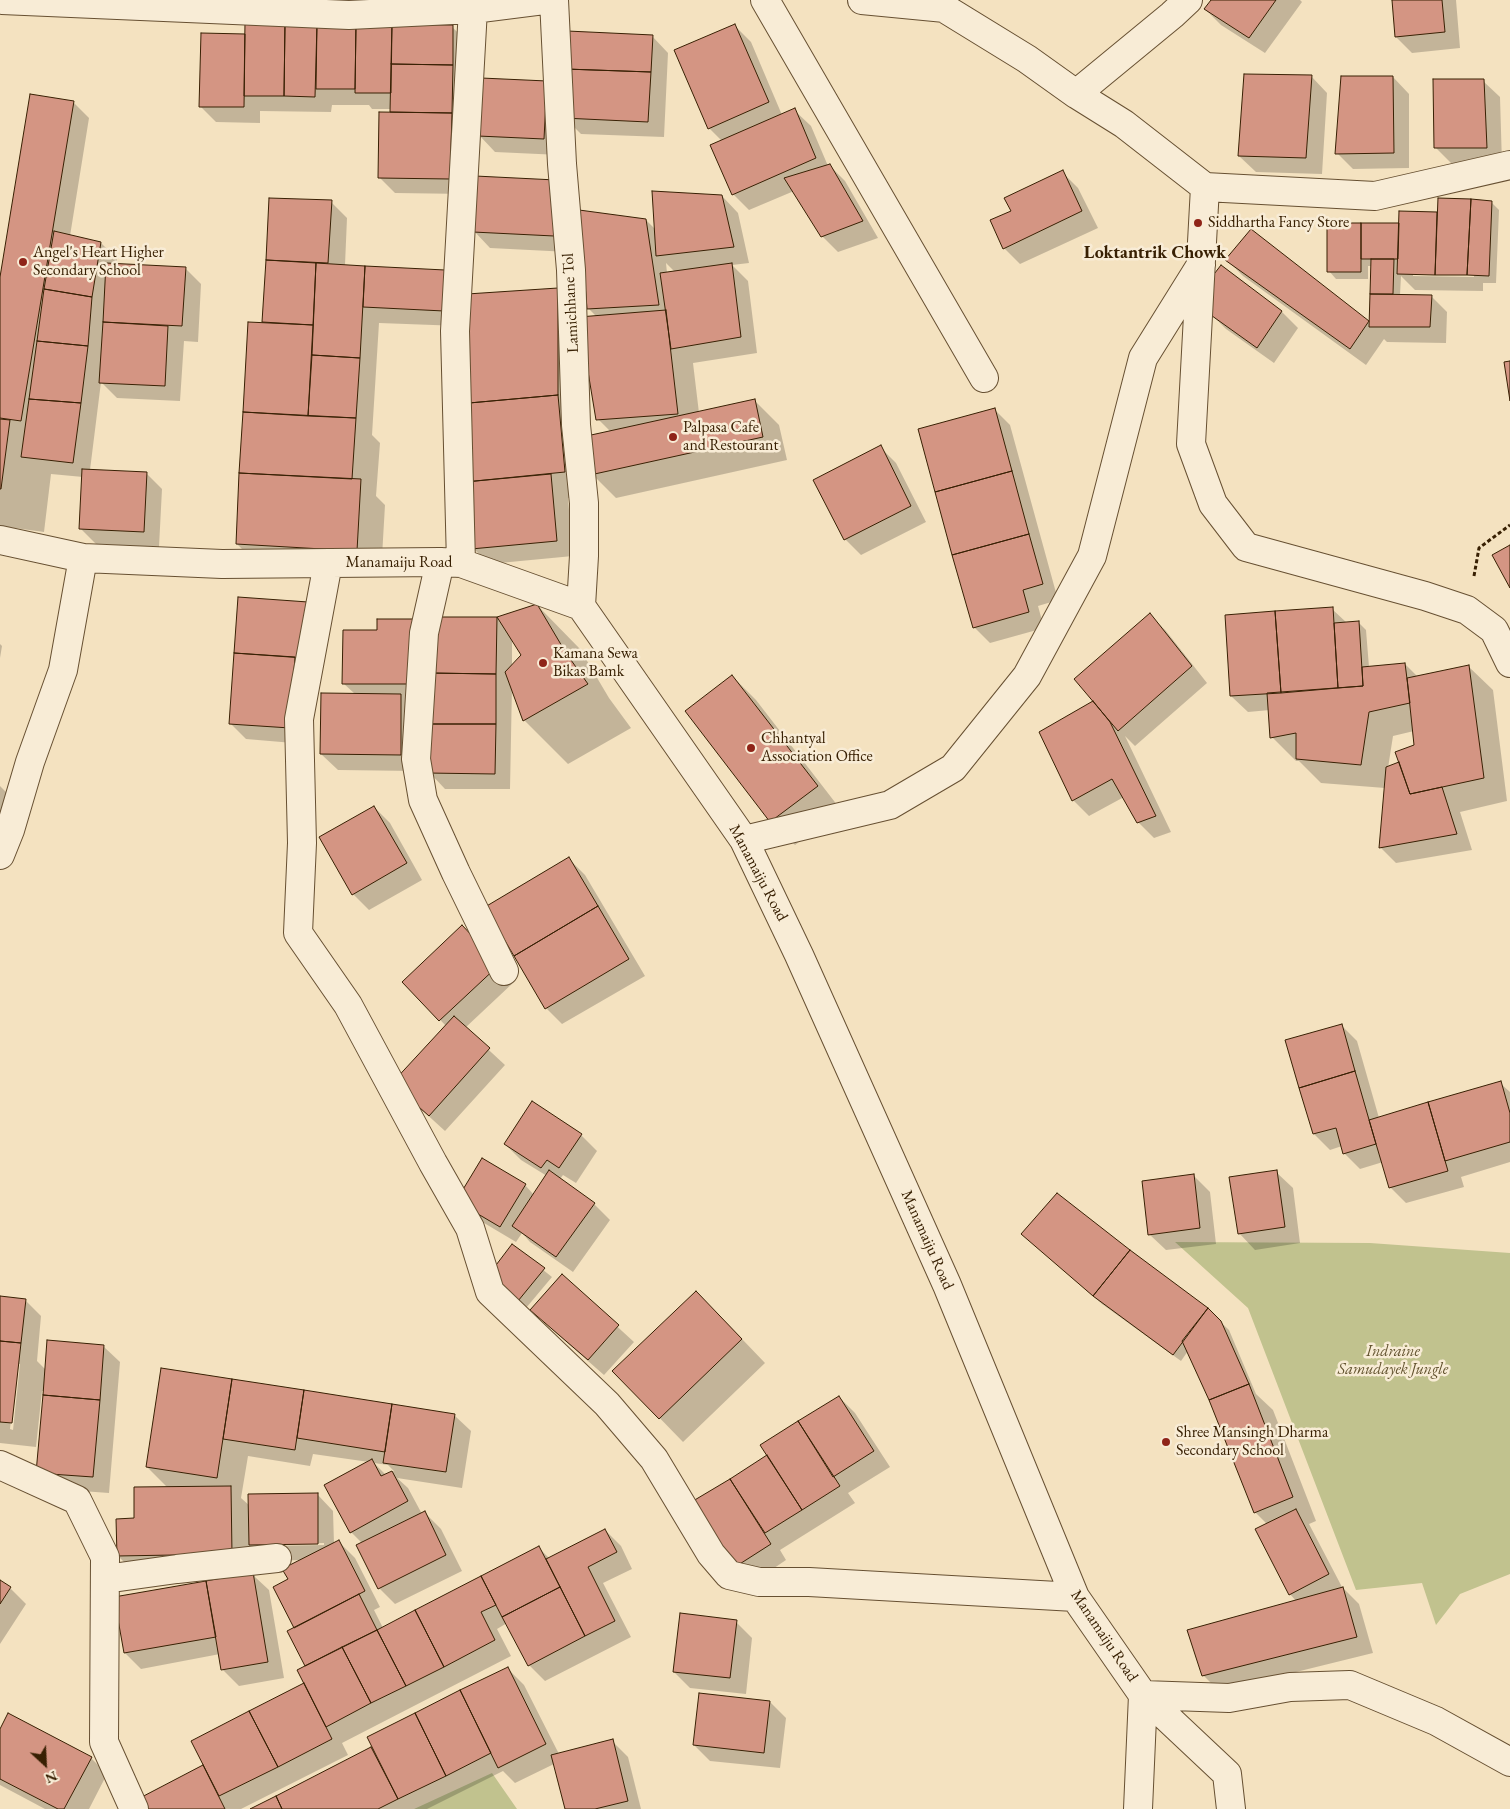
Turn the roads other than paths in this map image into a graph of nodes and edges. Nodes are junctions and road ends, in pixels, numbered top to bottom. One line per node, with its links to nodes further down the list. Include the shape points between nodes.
1 (2, 0): 8 (street)
2 (544, 0): 9 (street)
3 (554, 0): 19 (street, Lamichhane Tol, via 576,426 584,504)
4 (765, 0): 14 (street)
5 (862, 0): 7 (street)
6 (1188, 0): 10 (street)
7 (938, 4): 10 (street, via 1027,59)
8 (350, 8): 9 (street)
9 (473, 9): 18 (street, via 455,331)
10 (1076, 94): 12 (street, via 1124,124)
11 (1510, 165): 12 (street, via 1375,196)
12 (1205, 187): 13 (street)
13 (1201, 265): 20 (street, via 1191,444 1218,511 1246,547 1467,610 1494,630); 21 (street, via 1142,358 1092,556 1027,676 953,768 890,805)
14 (984, 378)
15 (0, 540): 16 (street, Manamaiju Road)
16 (83, 558): 17 (street, Manamaiju Road, via 222,564); 22 (street, via 64,670)
17 (328, 563): 18 (street, Manamaiju Road); 27 (street, via 299,719 302,843 298,933 348,1005 470,1228 490,1292 607,1404 654,1459 711,1554 729,1575 759,1582)
18 (450, 563): 19 (street, Manamaiju Road); 23 (street, via 424,633 416,759 423,800)
19 (581, 606): 21 (street, Manamaiju Road)
20 (1510, 663)
21 (744, 840): 27 (street, Manamaiju Road, via 946,1284)
22 (0, 856)
23 (504, 971)
24 (0, 1465): 26 (street, via 77,1500 105,1557)
25 (277, 1558): 26 (street)
26 (105, 1580): 30 (street, via 104,1742)
27 (1074, 1597): 28 (street, Manamaiju Road)
28 (1143, 1695): 29 (street, via 1229,1698 1290,1687 1350,1685 1436,1721); 31 (street); 32 (street, Manamaiju Road, via 1227,1774)
29 (1510, 1762)
30 (134, 1809)
31 (1138, 1809)
32 (1231, 1809)

